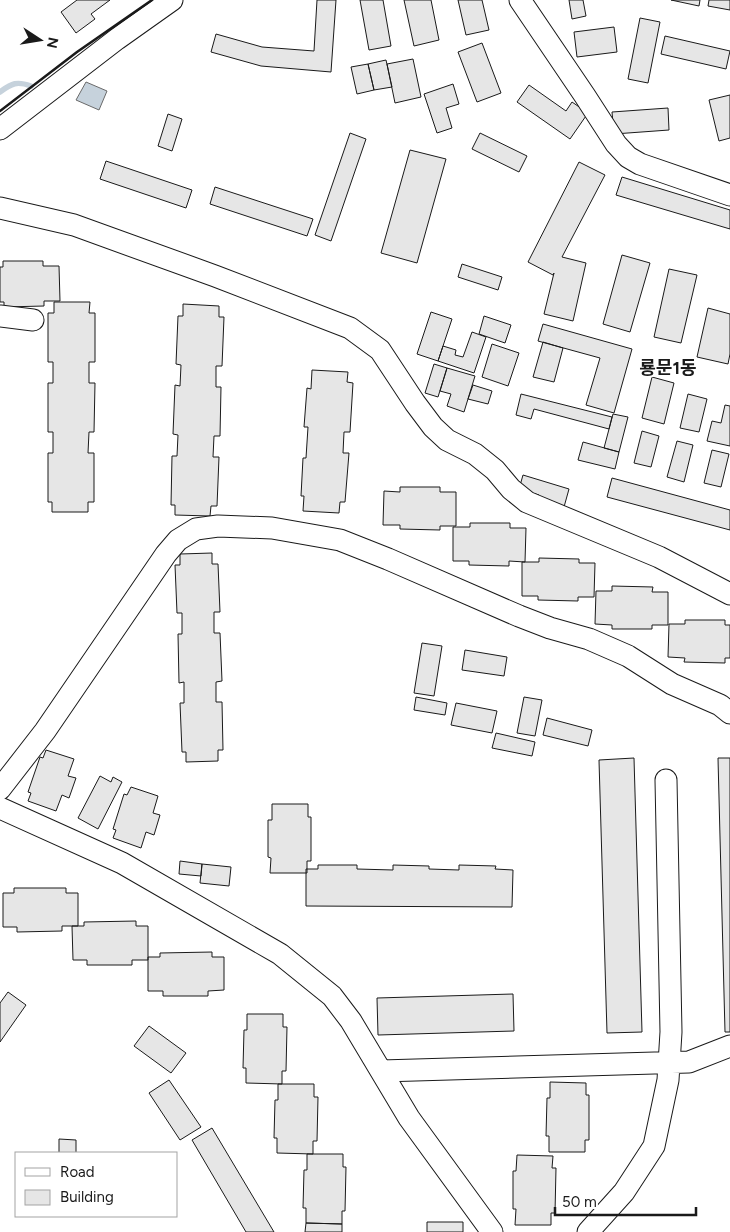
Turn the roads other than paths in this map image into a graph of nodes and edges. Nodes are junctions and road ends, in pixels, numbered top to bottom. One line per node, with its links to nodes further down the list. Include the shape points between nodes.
1 (172, 0): 3 (street, via 117,38)
2 (520, 0): 4 (street, via 616,144 628,157)
3 (0, 129)
4 (730, 196)
5 (0, 208): 8 (street, via 74,225 350,328 380,350 433,427 447,440 475,454 528,502 659,557)
6 (0, 316): 7 (street)
7 (33, 320)
8 (730, 594)
9 (730, 698): 10 (street)
10 (705, 699): 11 (street); 13 (street, via 672,684 628,656 589,639 518,616 340,540 272,528 218,526 196,529 178,540 166,554 45,731)
11 (730, 712)
12 (666, 780): 16 (street)
13 (0, 789)
14 (0, 808): 17 (street, via 122,863 280,954 332,996)
15 (730, 1046): 16 (street, via 689,1062)
16 (669, 1064): 17 (street); 19 (street, via 654,1146 624,1192)
17 (381, 1071): 18 (street, via 409,1118)
18 (492, 1232)
19 (588, 1232)

